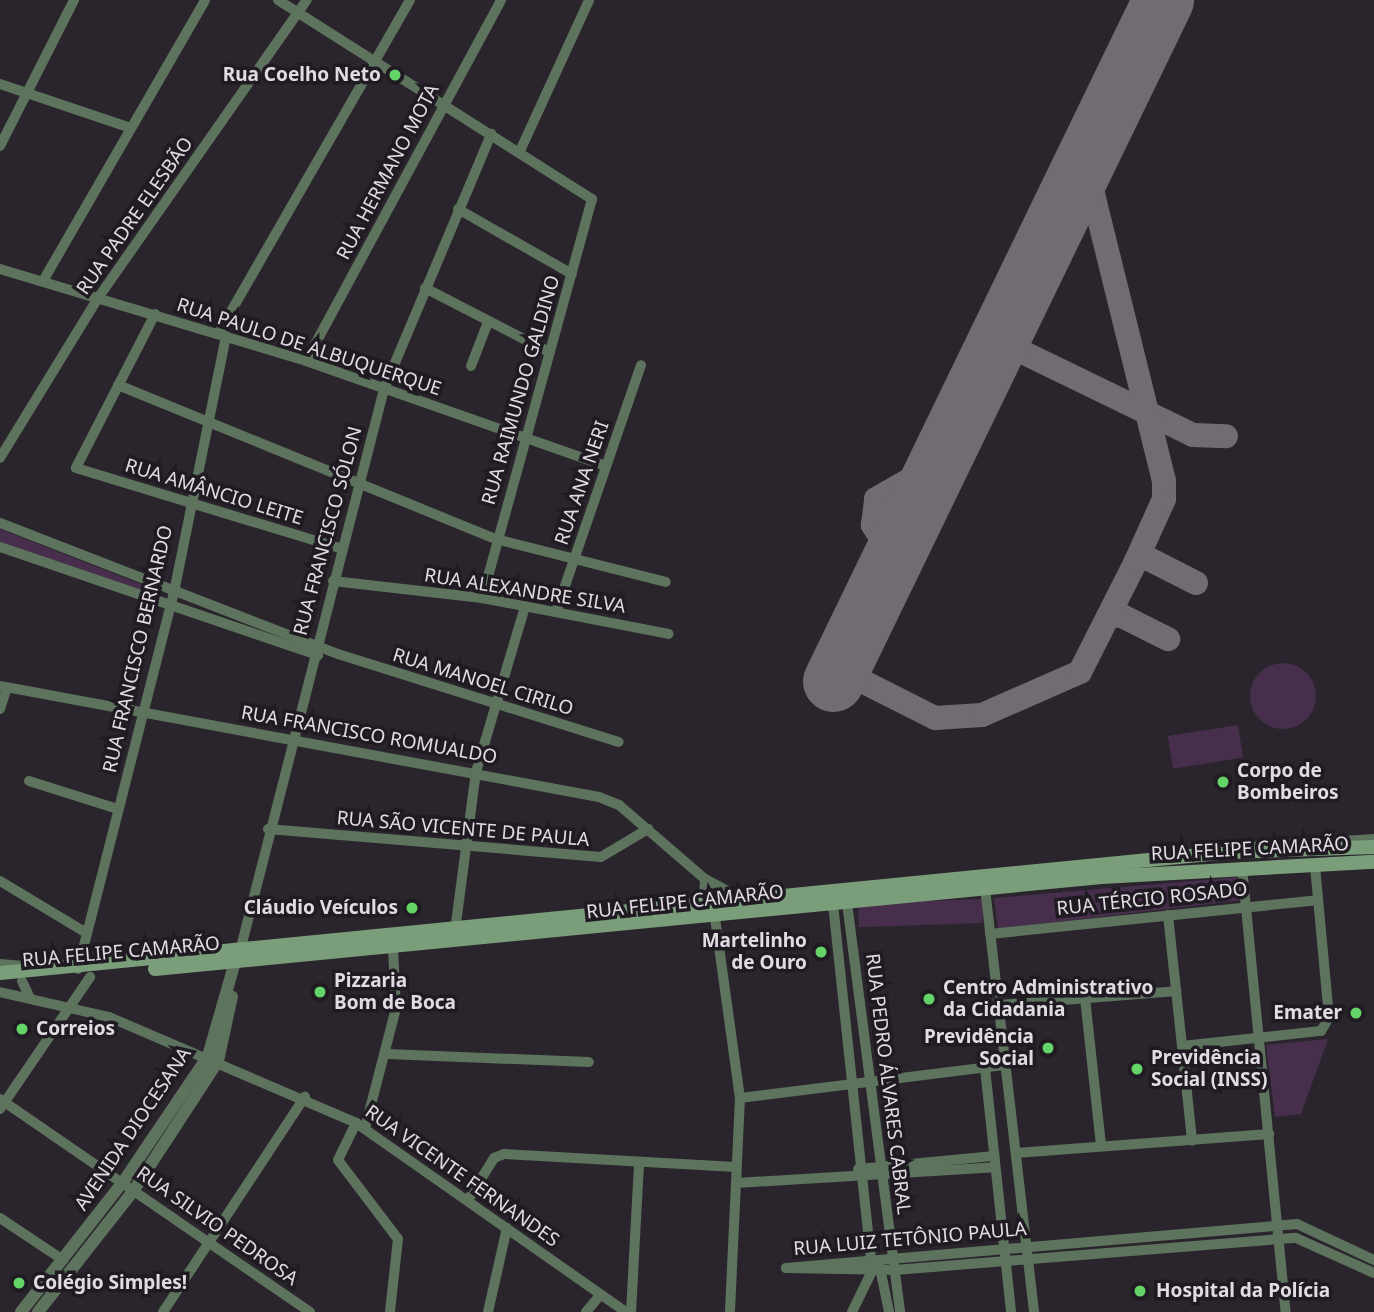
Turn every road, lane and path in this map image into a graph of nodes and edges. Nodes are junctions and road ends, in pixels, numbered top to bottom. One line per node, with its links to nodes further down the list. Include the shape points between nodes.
1 (74, 0): 11 (street)
2 (205, 0): 13 (street)
3 (278, 0): 8 (street)
4 (307, 0): 8 (street, RUA PADRE ELESBÃO)
5 (410, 0): 9 (street, RUA FRANCISCO BERNARDO)
6 (501, 0): 12 (street, RUA HERMANO MOTA)
7 (589, 0): 16 (street)
8 (298, 13): 9 (street); 22 (street, RUA PADRE ELESBÃO)
9 (373, 61): 12 (street); 25 (street, RUA FRANCISCO BERNARDO)
10 (0, 84): 11 (street)
11 (25, 94): 13 (street); 15 (street)
12 (444, 106): 14 (street); 27 (street, RUA HERMANO MOTA)
13 (131, 128): 20 (street)
14 (491, 134): 16 (street); 17 (street, RUA FRANCISCO SÓLON)
15 (0, 146)
16 (520, 151): 19 (street, RUA RAIMUNDO GALDINO, via 589,192 592,206)
17 (458, 209): 19 (street); 21 (street, RUA FRANCISCO SÓLON)
18 (0, 269): 20 (street, RUA PAULO DE ALBUQUERQUE)
19 (572, 274): 26 (street, RUA RAIMUNDO GALDINO)
20 (43, 282): 22 (street, RUA PAULO DE ALBUQUERQUE)
21 (425, 288): 24 (street); 31 (street, RUA FRANCISCO SÓLON)
22 (98, 298): 23 (street, RUA PAULO DE ALBUQUERQUE); 34 (street, RUA PADRE ELESBÃO)
23 (155, 314): 25 (street, RUA PAULO DE ALBUQUERQUE); 30 (street)
24 (488, 322): 26 (street); 29 (street)
25 (222, 335): 27 (street, RUA PAULO DE ALBUQUERQUE); 32 (street, RUA FRANCISCO BERNARDO)
26 (549, 352): 33 (street, RUA RAIMUNDO GALDINO)
27 (306, 361): 31 (street, RUA PAULO DE ALBUQUERQUE)
28 (641, 365): 35 (street, RUA ANA NERI)
29 (471, 366)
30 (118, 385): 32 (street); 37 (street, RUA AMÂNCIO LEITE, via 76,468)
31 (384, 389): 33 (street, RUA PAULO DE ALBUQUERQUE); 36 (street, RUA FRANCISCO SÓLON)
32 (206, 423): 36 (street); 37 (street, RUA FRANCISCO BERNARDO)
33 (524, 438): 35 (street, RUA PAULO DE ALBUQUERQUE); 39 (street, RUA RAIMUNDO GALDINO)
34 (0, 458)
35 (605, 466): 42 (street, RUA ANA NERI)
36 (359, 482): 39 (street); 41 (street, RUA FRANCISCO SÓLON)
37 (190, 503): 41 (street, RUA AMÂNCIO LEITE); 45 (street, RUA FRANCISCO BERNARDO)
38 (0, 523): 45 (street, RUA MANOEL CIRILO)
39 (496, 540): 42 (street); 46 (street, RUA RAIMUNDO GALDINO)
40 (0, 547): 48 (street, RUA MANOEL CIRILO)
41 (342, 549): 43 (street, RUA FRANCISCO SÓLON)
42 (574, 559): 44 (street); 49 (street, RUA ANA NERI)
43 (333, 581): 46 (street, RUA ALEXANDRE SILVA); 51 (street, RUA FRANCISCO SÓLON)
44 (666, 582)
45 (174, 592): 48 (street, RUA FRANCISCO BERNARDO); 51 (street, RUA MANOEL CIRILO)
46 (482, 598): 47 (street, RUA ALEXANDRE SILVA)
47 (525, 607): 49 (street, RUA ALEXANDRE SILVA); 53 (street)
48 (169, 609): 51 (street, RUA MANOEL CIRILO); 55 (street, RUA FRANCISCO BERNARDO)
49 (556, 612): 50 (street, RUA ALEXANDRE SILVA)
50 (669, 634)
51 (315, 649): 53 (street, RUA MANOEL CIRILO); 56 (street, RUA FRANCISCO SÓLON)
52 (4, 687): 54 (street); 55 (street, RUA FRANCISCO ROMUALDO)
53 (496, 704): 57 (street, RUA MANOEL CIRILO); 58 (street)
54 (0, 709)
55 (142, 712): 56 (street, RUA FRANCISCO ROMUALDO); 60 (street, RUA FRANCISCO BERNARDO)
56 (291, 739): 58 (street, RUA FRANCISCO ROMUALDO); 61 (street, RUA FRANCISCO SÓLON)
57 (618, 742)
58 (476, 772): 62 (street, RUA FRANCISCO ROMUALDO, via 599,797); 66 (street)
59 (29, 781): 60 (street)
60 (118, 809): 87 (street, RUA FRANCISCO BERNARDO)
61 (268, 829): 66 (street, RUA SÃO VICENTE DE PAULA); 92 (street, RUA FRANCISCO SÓLON)
62 (648, 829): 66 (street, RUA SÃO VICENTE DE PAULA, via 601,857); 73 (street, RUA FRANCISCO ROMUALDO)
63 (1374, 839): 68 (street, RUA FELIPE CAMARÃO, via 1274,842)
64 (1356, 848): 65 (main road, RUA FELIPE CAMARÃO); 67 (main road, RUA FELIPE CAMARÃO); 70 (main road, via 1314,853)
65 (1374, 848)
66 (464, 850): 86 (street)
67 (1259, 851): 68 (main road, RUA FELIPE CAMARÃO); 72 (main road, via 1274,854 1276,862)
68 (1235, 852): 71 (main road, RUA FELIPE CAMARÃO)
69 (1374, 862): 70 (main road, RUA FELIPE CAMARÃO)
70 (1315, 865): 72 (main road, RUA FELIPE CAMARÃO); 77 (street)
71 (1082, 866): 74 (main road, via 1097,867 1098,874); 78 (main road, RUA FELIPE CAMARÃO)
72 (1242, 867): 74 (main road, RUA FELIPE CAMARÃO); 81 (street)
73 (705, 879): 78 (street, RUA FRANCISCO ROMUALDO); 80 (street)
74 (1072, 880): 76 (main road, RUA FELIPE CAMARÃO)
75 (0, 881): 87 (street)
76 (985, 888): 79 (main road, RUA FELIPE CAMARÃO); 89 (street)
77 (1317, 900): 81 (street, RUA TÉRCIO ROSADO); 104 (street, via 1329,1017 1321,1031)
78 (750, 901): 80 (main road, RUA FELIPE CAMARÃO)
79 (840, 903): 84 (main road, RUA FELIPE CAMARÃO); 111 (street, RUA PEDRO ÁLVARES CABRAL); 112 (street, RUA PEDRO ÁLVARES CABRAL)
80 (704, 906): 83 (main road, RUA FELIPE CAMARÃO)
81 (1246, 906): 82 (street, RUA TÉRCIO ROSADO); 104 (street)
82 (1168, 915): 89 (street, RUA TÉRCIO ROSADO); 98 (street)
83 (598, 916): 85 (main road, RUA FELIPE CAMARÃO); 88 (main road, via 549,928)
84 (715, 918): 88 (main road, RUA FELIPE CAMARÃO); 114 (street)
85 (511, 925): 86 (main road, RUA FELIPE CAMARÃO); 90 (main road, via 529,932)
86 (455, 930): 91 (main road, RUA FELIPE CAMARÃO)
87 (85, 932): 94 (street, RUA FRANCISCO BERNARDO)
88 (564, 934): 90 (main road, RUA FELIPE CAMARÃO)
89 (990, 934): 102 (street)
90 (496, 941): 91 (main road, RUA FELIPE CAMARÃO)
91 (393, 943): 92 (main road, RUA FELIPE CAMARÃO); 92 (main road, RUA FELIPE CAMARÃO, via 373,951); 106 (street, via 396,1008)
92 (237, 958): 94 (main road, RUA FELIPE CAMARÃO); 107 (street, AVENIDA DIOCESANA)
93 (0, 964): 94 (street, RUA FELIPE CAMARÃO)
94 (85, 973): 95 (main road, RUA FELIPE CAMARÃO); 97 (main road, RUA FELIPE CAMARÃO); 103 (street, RUA FRANCISCO BERNARDO)
95 (0, 974)
96 (0, 980): 97 (main road, RUA FELIPE CAMARÃO)
97 (22, 981): 100 (street)
98 (1176, 991): 101 (street); 105 (street)
99 (0, 992): 100 (street, RUA FELIPE CAMARÃO)
100 (29, 996): 103 (street, RUA FELIPE CAMARÃO)
101 (1085, 998): 102 (street); 119 (street)
102 (1000, 1005): 109 (street)
103 (75, 1006): 107 (street, RUA VICENTE FERNANDES); 115 (street, RUA FRANCISCO BERNARDO)
104 (1259, 1038): 105 (street); 117 (street)
105 (1182, 1046): 118 (street)
106 (387, 1054): 108 (street); 116 (street)
107 (213, 1059): 113 (street, RUA VICENTE FERNANDES); 127 (street, AVENIDA DIOCESANA)
108 (589, 1062)
109 (1006, 1065): 110 (street); 120 (street)
110 (985, 1068): 111 (street); 122 (street)
111 (868, 1081): 112 (street); 124 (street, RUA PEDRO ÁLVARES CABRAL)
112 (855, 1083): 114 (street); 125 (street, RUA PEDRO ÁLVARES CABRAL)
113 (304, 1097): 116 (street, RUA VICENTE FERNANDES); 133 (street)
114 (740, 1098): 123 (street)
115 (2, 1103): 127 (street, RUA SILVIO PEDROSA)
116 (360, 1125): 128 (street, RUA VICENTE FERNANDES); 148 (street, via 338,1160 398,1238)
117 (1269, 1134): 118 (street); 130 (street)
118 (1192, 1141): 119 (street)
119 (1101, 1146): 120 (street)
120 (1017, 1153): 134 (street)
121 (639, 1162): 123 (street); 128 (street, via 498,1155); 151 (street)
122 (995, 1162): 124 (street); 135 (street)
123 (736, 1167): 126 (street)
124 (884, 1170): 125 (street); 141 (street, RUA PEDRO ÁLVARES CABRAL)
125 (864, 1172): 126 (street); 141 (street, RUA PEDRO ÁLVARES CABRAL)
126 (736, 1183): 152 (street)
127 (129, 1186): 133 (street, RUA SILVIO PEDROSA); 136 (street, AVENIDA DIOCESANA)
128 (468, 1200): 131 (street, RUA VICENTE FERNANDES)
129 (0, 1219): 137 (street)
130 (1279, 1226): 132 (street); 134 (street, RUA LUIZ TETÔNIO PAULA); 138 (street, RUA LUIZ TETÔNIO PAULA, via 1297,1224)
131 (507, 1228): 143 (street, RUA VICENTE FERNANDES); 149 (street)
132 (1280, 1240): 140 (street, RUA LUIZ TETÔNIO PAULA); 142 (street, RUA LUIZ TETÔNIO PAULA, via 1296,1238); 158 (street)
133 (212, 1245): 146 (street); 147 (street, RUA SILVIO PEDROSA)
134 (1026, 1245): 135 (street, RUA LUIZ TETÔNIO PAULA); 140 (street)
135 (1004, 1247): 139 (street); 141 (street, RUA LUIZ TETÔNIO PAULA)
136 (81, 1249): 137 (street, AVENIDA DIOCESANA); 145 (street, AVENIDA DIOCESANA)
137 (63, 1260): 144 (street, AVENIDA DIOCESANA)
138 (1374, 1260)
139 (1006, 1261): 140 (street, RUA LUIZ TETÔNIO PAULA); 141 (street, RUA LUIZ TETÔNIO PAULA); 156 (street)
140 (1028, 1261): 157 (street)
141 (883, 1266): 141 (street, RUA LUIZ TETÔNIO PAULA, via 786,1268); 153 (street, RUA PEDRO ÁLVARES CABRAL); 154 (street, RUA PEDRO ÁLVARES CABRAL); 155 (street, RUA PEDRO ÁLVARES CABRAL)
142 (1374, 1273)
143 (601, 1294): 150 (street); 151 (street, RUA VICENTE FERNANDES)
144 (21, 1312)
145 (38, 1312)
146 (163, 1312)
147 (310, 1312)
148 (390, 1312)
149 (488, 1312)
150 (586, 1312)
151 (628, 1312)
152 (730, 1312)
153 (852, 1312)
154 (889, 1312)
155 (900, 1312)
156 (1011, 1312)
157 (1034, 1312)
158 (1286, 1312)

